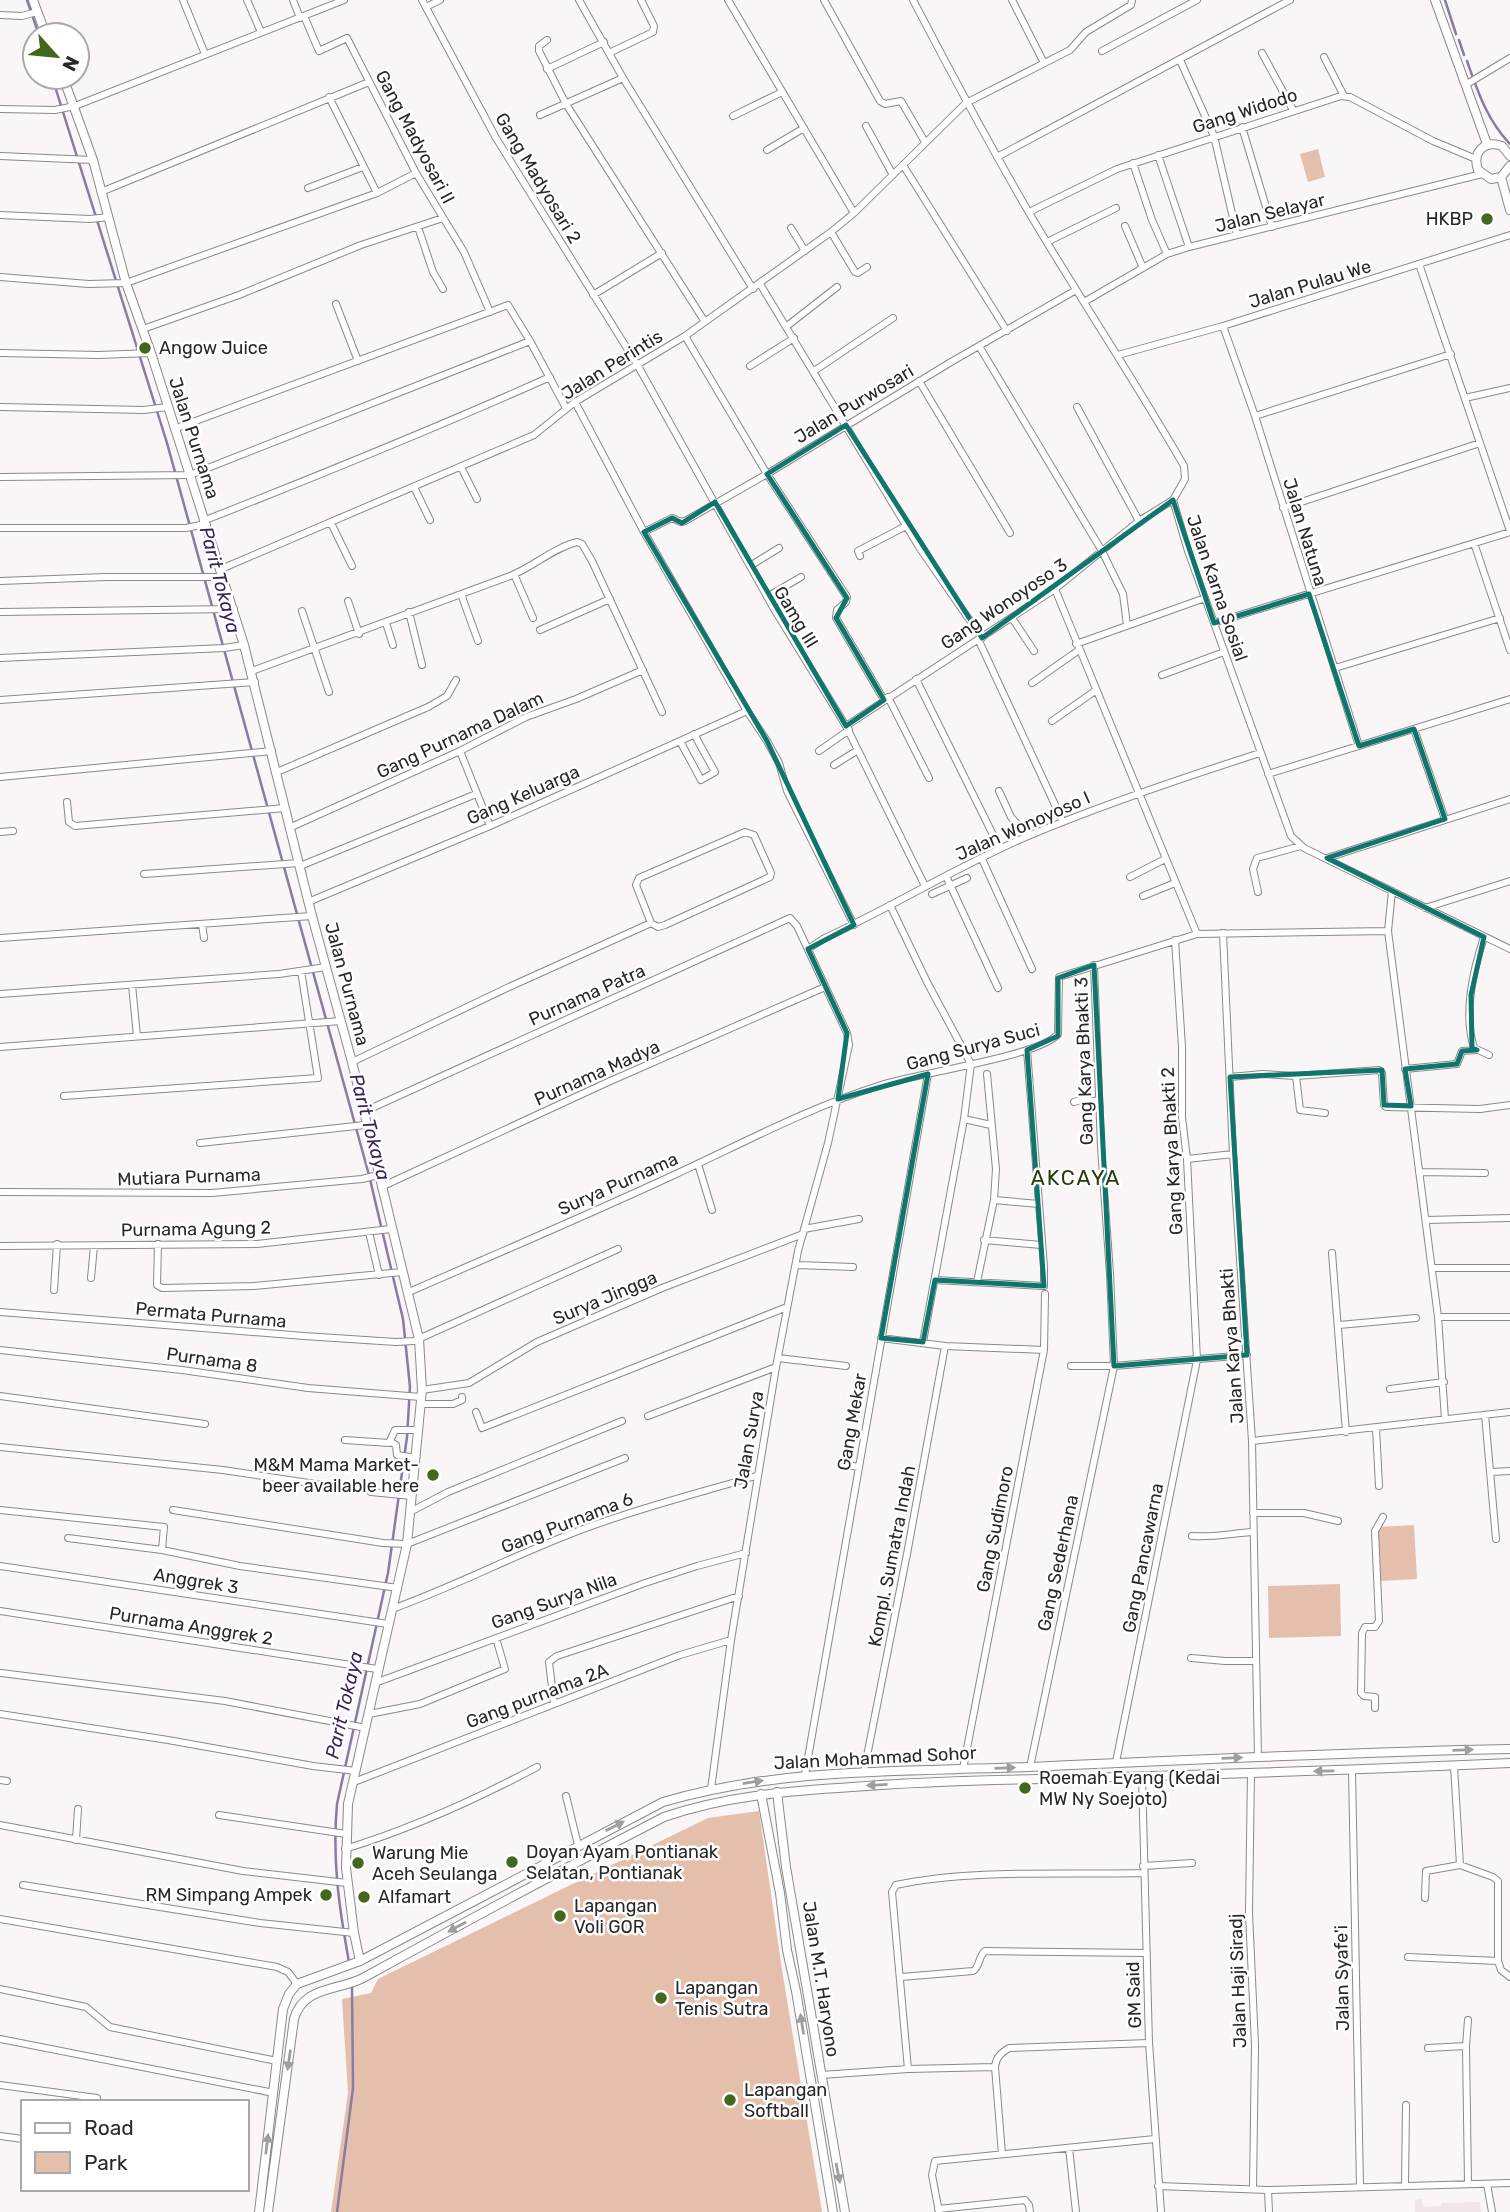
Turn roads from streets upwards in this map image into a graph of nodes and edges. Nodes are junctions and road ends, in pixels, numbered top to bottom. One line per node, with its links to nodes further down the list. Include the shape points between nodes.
1 (33, 0): 18 (street)
2 (183, 0): 28 (street)
3 (247, 0): 22 (street)
4 (293, 0): 20 (street)
5 (344, 0): 20 (street)
6 (440, 0): 17 (street)
7 (579, 0): 24 (street)
8 (641, 0): 26 (street, via 653,32)
9 (728, 0): 38 (street)
10 (824, 0): 52 (street, via 880,101 901,101)
11 (913, 0): 41 (street, Jalan Karna Sosial)
12 (1012, 0): 32 (street)
13 (1132, 0): 32 (street, Jalan Perintis, via 1131,5 1086,32 1070,50)
14 (1197, 0): 25 (street)
15 (1290, 0): 31 (street)
16 (1435, 0): 36 (street)
17 (424, 4): 101 (street, Gang Madyosari 2, via 496,138)
18 (36, 12): 19 (street); 21 (street)
19 (0, 15)
20 (302, 17): 22 (street); 35 (street, Gang Madyosari II, via 318,51 347,38)
21 (40, 21)
22 (261, 32): 28 (street)
23 (547, 40): 33 (street, via 539,46)
24 (604, 42): 26 (street); 33 (street)
25 (1102, 51)
26 (609, 53): 34 (street)
27 (1262, 53): 45 (street)
28 (205, 54): 43 (street)
29 (1324, 57): 39 (street)
30 (1510, 58): 36 (street)
31 (1180, 60): 51 (street); 58 (street)
32 (1044, 63): 41 (street, Jalan Perintis)
33 (547, 69): 42 (street)
34 (623, 78): 42 (street); 99 (street)
35 (369, 82): 40 (street); 65 (street, Gang Madyosari II)
36 (1467, 84): 53 (street)
37 (67, 91): 43 (street, Jalan Purnama)
38 (782, 92): 47 (street); 50 (street)
39 (1344, 96): 45 (street, Gang Widodo); 59 (street)
40 (329, 97): 64 (street); 70 (street)
41 (967, 103): 52 (street, Jalan Perintis); 58 (street, Jalan Karna Sosial)
42 (566, 104): 46 (street); 89 (street)
43 (72, 107): 44 (street); 60 (street, Jalan Purnama)
44 (0, 109)
45 (1293, 110): 49 (street, Gang Widodo)
46 (540, 115)
47 (733, 116)
48 (866, 126): 67 (street)
49 (1242, 127): 51 (street, Gang Widodo); 81 (street)
50 (804, 128): 54 (street); 75 (street)
51 (1213, 136): 55 (street, Gang Widodo); 84 (street)
52 (925, 142): 62 (street, Jalan Perintis)
53 (1488, 142): 56 (street, via 1502,146); 59 (street)
54 (766, 150)
55 (1158, 155): 61 (street, Gang Widodo); 87 (street)
56 (1510, 155)
57 (0, 156): 60 (street)
58 (998, 157): 74 (street, Jalan Karna Sosial)
59 (1473, 157): 66 (street)
60 (93, 160): 70 (street, Jalan Purnama)
61 (1133, 163): 74 (street, Gang Widodo); 90 (street)
62 (903, 165): 67 (street, Jalan Perintis); 110 (street)
63 (1510, 166): 68 (street)
64 (363, 167): 69 (street); 71 (street)
65 (416, 173): 71 (street); 78 (street, Gang Madyosari II)
66 (1477, 174): 68 (street); 81 (street, Jalan Selayar)
67 (893, 175): 75 (street, Jalan Perintis)
68 (1500, 179): 73 (street)
69 (307, 188)
70 (101, 192): 77 (street, Jalan Purnama)
71 (377, 192): 95 (street)
72 (1116, 208): 86 (street)
73 (1510, 210)
74 (1029, 212): 86 (street, Jalan Karna Sosial)
75 (855, 213): 83 (street, Jalan Perintis)
76 (0, 215): 77 (street)
77 (105, 217): 95 (street, Jalan Purnama)
78 (443, 218): 80 (street); 104 (street, Gang Madyosari II, via 464,252)
79 (1125, 226): 93 (street)
80 (418, 227): 98 (street); 109 (street)
81 (1272, 227): 84 (street, Jalan Selayar)
82 (791, 228): 88 (street)
83 (831, 232): 88 (street, Jalan Perintis); 92 (street, via 855,272)
84 (1237, 235): 87 (street, Jalan Selayar)
85 (1510, 235): 91 (street, Jalan Pulau We)
86 (1047, 242): 100 (street, Jalan Karna Sosial)
87 (1189, 247): 90 (street, Jalan Selayar)
88 (805, 251): 96 (street, Jalan Perintis)
89 (662, 253): 101 (street); 106 (street)
90 (1167, 254): 93 (street, Jalan Selayar)
91 (1419, 264): 108 (street, Jalan Pulau We); 117 (street)
92 (867, 267)
93 (1143, 268): 102 (street, Jalan Selayar)
94 (0, 277): 95 (street)
95 (124, 283): 109 (street, Jalan Purnama)
96 (760, 284): 99 (street, Jalan Perintis); 107 (street)
97 (837, 287): 107 (street)
98 (443, 289)
99 (753, 289): 106 (street, Jalan Perintis)
100 (1076, 290): 102 (street, Jalan Karna Sosial); 110 (street, Jalan Purwosari)
101 (593, 295): 120 (street, Gang Madyosari 2)
102 (1084, 302): 118 (street, Jalan Karna Sosial)
103 (336, 304): 119 (street)
104 (490, 312): 113 (street, via 510,306); 119 (street)
105 (893, 318): 122 (street)
106 (705, 322): 111 (street, Jalan Perintis)
107 (787, 326): 112 (street)
108 (1223, 326): 118 (street, Jalan Pulau We); 132 (street, Jalan Natuna)
109 (143, 329): 116 (street, Jalan Purnama)
110 (1007, 331): 114 (street, Jalan Purwosari)
111 (685, 336): 120 (street, Jalan Perintis); 137 (street)
112 (794, 338): 121 (street); 122 (street)
113 (530, 341): 123 (street); 138 (street)
114 (979, 346): 124 (street, Jalan Purwosari); 156 (street)
115 (0, 353): 116 (street)
116 (149, 353): 130 (street, Jalan Purnama)
117 (1451, 354): 126 (street); 132 (street)
118 (1118, 355): 142 (street, Jalan Karna Sosial, via 1185,469 1184,483)
119 (358, 361): 134 (street)
120 (638, 366): 127 (street, Jalan Perintis); 143 (street, Gamg III)
121 (750, 366)
122 (814, 371): 133 (street)
123 (550, 377): 131 (street); 148 (street, Jalan Perintis)
124 (919, 381): 133 (street, Jalan Purwosari); 153 (street)
125 (1510, 387): 126 (street)
126 (1465, 398): 135 (street)
127 (575, 402): 131 (street, Jalan Perintis); 151 (street)
128 (0, 407): 130 (street)
129 (1077, 407): 146 (street)
130 (164, 408): 134 (street, Jalan Purnama)
131 (566, 408): 136 (street, Jalan Perintis, via 534,435)
132 (1255, 416): 144 (street, Jalan Natuna)
133 (846, 425): 137 (street, Jalan Purwosari); 149 (street)
134 (174, 429): 138 (street, Jalan Purnama)
135 (1480, 443): 144 (street); 152 (street)
136 (461, 467): 140 (street, Jalan Perintis); 141 (street)
137 (767, 474): 143 (street, Jalan Purwosari); 204 (street, via 847,597 837,610 838,622)
138 (186, 475): 139 (street); 148 (street, Jalan Purnama)
139 (0, 477)
140 (414, 487): 145 (street); 147 (street, Jalan Perintis)
141 (477, 499)
142 (1173, 499): 146 (street, Gang Wonoyoso 3); 168 (street, Jalan Karna Sosial)
143 (715, 502): 151 (street, Jalan Purwosari, via 683,522 672,519); 159 (street, Gamg III)
144 (1283, 508): 166 (street, Jalan Natuna)
145 (430, 520)
146 (1139, 521): 156 (street, Gang Wonoyoso 3)
147 (331, 523): 158 (street); 161 (street, Jalan Perintis)
148 (201, 524): 150 (street, Jalan Perintis, via 186,528); 161 (street, Jalan Purnama)
149 (906, 526): 157 (street, via 858,551); 183 (street)
150 (0, 528)
151 (645, 532): 207 (street)
152 (1510, 532): 154 (street)
153 (1010, 533)
154 (1474, 543): 166 (street); 177 (street)
155 (779, 548): 159 (street)
156 (1102, 551): 164 (street, Gang Wonoyoso 3); 180 (street, via 1125,599)
157 (860, 556)
158 (352, 566)
159 (750, 566): 167 (street, Gamg III)
160 (514, 574): 165 (street); 169 (street, via 579,542); 175 (street)
161 (220, 575): 163 (street); 171 (street, Jalan Purnama)
162 (802, 577): 167 (street)
163 (0, 581)
164 (1055, 589): 176 (street, Gang Wonoyoso 3); 187 (street)
165 (461, 594): 174 (street); 184 (street)
166 (1309, 594): 179 (street); 194 (street, Jalan Natuna)
167 (767, 597): 210 (street, Gamg III)
168 (1205, 598): 179 (street, Jalan Karna Sosial); 180 (street)
169 (610, 599): 181 (street); 195 (street)
170 (348, 601): 182 (street)
171 (230, 610): 173 (street); 185 (street, Jalan Purnama)
172 (303, 611): 188 (street)
173 (0, 612)
174 (409, 612): 178 (street); 193 (street)
175 (533, 618)
176 (1012, 618): 183 (street, Gang Wonoyoso 3); 190 (street)
177 (1500, 618): 189 (street); 194 (street)
178 (386, 623): 182 (street); 186 (street)
179 (1214, 623): 191 (street, Jalan Karna Sosial)
180 (1127, 625): 187 (street)
181 (540, 630)
182 (359, 634): 188 (street)
183 (981, 640): 198 (street, Gang Wonoyoso 3); 232 (street)
184 (478, 641)
185 (241, 645): 192 (street); 196 (street, Jalan Purnama)
186 (393, 645)
187 (1077, 647): 201 (street); 202 (street)
188 (315, 648): 196 (street); 203 (street)
189 (1510, 650)
190 (1034, 651)
191 (1224, 652): 197 (street); 219 (street, Jalan Karna Sosial)
192 (0, 658)
193 (422, 665)
194 (1335, 668): 214 (street, Jalan Natuna)
195 (643, 670): 208 (street); 216 (street, Gang Purnama Dalam, via 526,717)
196 (252, 671): 200 (street, Jalan Purnama)
197 (1162, 675)
198 (916, 679): 204 (street, Gang Wonoyoso 3); 239 (street)
199 (456, 680): 221 (street, via 450,692 428,707)
200 (252, 682): 206 (street); 218 (street, Jalan Purnama)
201 (1032, 683)
202 (1096, 691): 209 (street); 226 (street)
203 (329, 692)
204 (886, 698): 210 (street, Gang Wonoyoso 3); 224 (street)
205 (1510, 699): 211 (street)
206 (0, 700)
207 (747, 711): 212 (street, Gang Keluarga); 262 (street, via 779,763 787,791)
208 (662, 712)
209 (1052, 721)
210 (847, 728): 215 (street, Gamg III); 217 (street, Gang Wonoyoso 3)
211 (1415, 729): 214 (street); 231 (street)
212 (694, 734): 213 (street, Gang Keluarga); 213 (street, via 715,772 701,779)
213 (680, 741): 233 (street, Gang Keluarga)
214 (1359, 746): 222 (street)
215 (858, 750): 220 (street); 250 (street, Gamg III)
216 (460, 751): 227 (street); 234 (street, Gang Purnama Dalam)
217 (819, 751)
218 (269, 752): 221 (street, Jalan Purnama); 223 (street)
219 (1260, 753): 222 (street, Jalan Karna Sosial); 226 (street, Jalan Wonoyoso I)
220 (834, 765)
221 (277, 772): 230 (street, Jalan Purnama)
222 (1268, 774): 238 (street, Jalan Karna Sosial, via 1286,828)
223 (0, 777)
224 (929, 778)
225 (999, 791): 237 (street, via 1011,817)
226 (1138, 793): 232 (street, Jalan Wonoyoso I); 242 (street)
227 (476, 794): 233 (street); 243 (street)
228 (1510, 799): 231 (street)
229 (67, 802): 230 (street, via 69,822 75,826)
230 (282, 809): 234 (street, Jalan Purnama)
231 (1445, 819): 240 (street)
232 (1063, 822): 237 (street, Jalan Wonoyoso I)
233 (490, 826): 256 (street, Gang Keluarga)
234 (289, 828): 243 (street, Jalan Purnama)
235 (13, 831): 236 (street)
236 (0, 832)
237 (1028, 836): 239 (street, Jalan Wonoyoso I)
238 (1301, 846): 240 (street); 253 (street, via 1257,858 1253,869)
239 (1000, 849): 241 (street, Jalan Wonoyoso I)
240 (1327, 858): 252 (street)
241 (982, 859): 245 (street, Jalan Wonoyoso I); 274 (street)
242 (1165, 859): 246 (street); 249 (street)
243 (298, 864): 244 (street); 256 (street, Jalan Purnama)
244 (144, 874)
245 (946, 876): 250 (street, Jalan Wonoyoso I); 251 (street)
246 (1130, 877)
247 (967, 878): 251 (street)
248 (1510, 881): 258 (street)
249 (1175, 883): 255 (street); 265 (street)
250 (925, 886): 257 (street, Jalan Wonoyoso I)
251 (950, 886): 254 (street); 278 (street)
252 (1392, 891): 258 (street); 263 (street)
253 (1258, 892)
254 (932, 894)
255 (1143, 896)
256 (308, 902): 259 (street, Jalan Purnama)
257 (890, 905): 262 (street, Jalan Wonoyoso I); 288 (street)
258 (1424, 909): 266 (street)
259 (309, 917): 261 (street); 273 (street, Jalan Purnama)
260 (651, 923): 260 (street, via 665,925 770,877 754,835 745,832 639,878 636,885); 287 (street)
261 (202, 924): 267 (street); 268 (street)
262 (854, 925): 270 (street, Jalan Wonoyoso I)
263 (1388, 931): 264 (street, Gang Surya Suci); 289 (street)
264 (1223, 933): 265 (street, Gang Surya Suci); 293 (street, Jalan Karya Bhakti)
265 (1197, 934): 269 (street, Gang Surya Suci)
266 (1484, 937): 271 (street); 285 (street, via 1471,995 1472,1040)
267 (204, 938)
268 (0, 939)
269 (1175, 940): 272 (street, Gang Surya Suci); 307 (street, Gang Karya Bhakti 2)
270 (808, 949): 277 (street, Jalan Surya); 300 (street, Purnama Patra, via 790,918)
271 (1510, 949)
272 (1094, 965): 284 (street, Gang Surya Suci, via 1059,977 1058,1036); 296 (street, Gang Karya Bhakti 3)
273 (324, 967): 275 (street); 280 (street, Jalan Purnama)
274 (1032, 969)
275 (304, 971): 276 (street); 281 (street)
276 (132, 985): 279 (street); 282 (street)
277 (825, 987): 295 (street, Jalan Surya, via 849,1045); 312 (street, Purnama Madya)
278 (998, 988)
279 (0, 994)
280 (337, 1021): 281 (street); 287 (street, Jalan Purnama)
281 (311, 1024): 282 (street); 294 (street, via 316,1079)
282 (137, 1036): 283 (street)
283 (0, 1047)
284 (1027, 1050): 288 (street, Gang Surya Suci); 315 (street)
285 (1477, 1050): 286 (street); 289 (street, via 1462,1051 1457,1064)
286 (1489, 1055)
287 (352, 1062): 300 (street, Jalan Purnama)
288 (971, 1064): 290 (street, Gang Surya Suci); 302 (street)
289 (1405, 1069): 298 (street)
290 (928, 1074): 295 (street, Gang Surya Suci); 349 (street, Gang Mekar)
291 (987, 1074): 304 (street)
292 (1296, 1076): 293 (street); 298 (street, via 1379,1070 1384,1105); 301 (street, via 1300,1110)
293 (1230, 1077): 306 (street, Jalan Karya Bhakti)
294 (64, 1096)
295 (838, 1099): 308 (street, Surya Purnama); 322 (street, Jalan Surya)
296 (1099, 1100): 297 (street); 360 (street, Gang Karya Bhakti 3)
297 (1074, 1102)
298 (1410, 1105): 299 (street, via 1480,1109); 309 (street)
299 (1510, 1105)
300 (363, 1112): 303 (street, Jalan Purnama)
301 (1325, 1113)
302 (964, 1119): 304 (street); 338 (street)
303 (362, 1125): 305 (street); 311 (street, Jalan Purnama)
304 (991, 1125): 314 (street)
305 (200, 1143)
306 (1233, 1154): 307 (street); 355 (street, Jalan Karya Bhakti)
307 (1187, 1159): 357 (street, Gang Karya Bhakti 2)
308 (698, 1164): 316 (street); 341 (street, Surya Purnama)
309 (1419, 1172): 310 (street); 319 (street)
310 (1485, 1172)
311 (375, 1176): 312 (street, Jalan Purnama); 313 (street, Mutiara Purnama, via 212,1193)
312 (381, 1187): 320 (street, Jalan Purnama)
313 (0, 1192)
314 (994, 1200): 315 (street); 323 (street)
315 (1039, 1204): 327 (street)
316 (712, 1210)
317 (1510, 1218): 319 (street)
318 (859, 1219): 322 (street, Surya Jingga)
319 (1426, 1220): 333 (street)
320 (387, 1229): 321 (street, Purnama Agung 2); 335 (street, Jalan Purnama)
321 (372, 1232): 325 (street, Purnama Agung 2, via 257,1244); 336 (street)
322 (803, 1232): 331 (street, Jalan Surya); 365 (street, Surya Jingga, via 537,1342 469,1383)
323 (984, 1240): 327 (street); 339 (street)
324 (57, 1244): 326 (street, Purnama Agung 2); 328 (street, Purnama Agung 2); 340 (street)
325 (158, 1244): 326 (street, Purnama Agung 2); 336 (street, via 158,1285 162,1289)
326 (94, 1245): 337 (street)
327 (1041, 1245): 339 (street, via 1044,1286)
328 (0, 1246)
329 (618, 1249): 350 (street, Permata Purnama)
330 (1332, 1253): 348 (street)
331 (797, 1265): 332 (street); 343 (street, Jalan Surya)
332 (853, 1267)
333 (1432, 1268): 334 (street); 345 (street)
334 (1510, 1268)
335 (399, 1273): 336 (street); 341 (street, Jalan Purnama)
336 (382, 1275)
337 (91, 1278)
338 (935, 1280): 339 (street); 351 (street)
339 (978, 1282)
340 (54, 1290)
341 (409, 1292): 350 (street, Jalan Purnama)
342 (1045, 1294): 354 (street, Gang Sudimoro)
343 (787, 1307): 356 (street, Jalan Surya); 367 (street, via 482,1428)
344 (0, 1312): 350 (street, Permata Purnama)
345 (1438, 1317): 346 (street); 362 (street)
346 (1510, 1317)
347 (1416, 1318): 348 (street)
348 (1339, 1325): 376 (street)
349 (881, 1338): 351 (street); 384 (street, Gang Mekar)
350 (417, 1340): 365 (street, Jalan Purnama)
351 (923, 1342): 352 (street)
352 (945, 1346): 354 (street); 437 (street, Kompl. Sumatra Indah)
353 (0, 1350): 365 (street, Purnama 8, via 308,1388)
354 (1044, 1350): 434 (street, Gang Sudimoro)
355 (1247, 1355): 357 (street); 378 (street, Jalan Karya Bhakti)
356 (778, 1358): 358 (street); 361 (street, Jalan Surya)
357 (1197, 1360): 360 (street); 427 (street, Gang Pancawarna)
358 (846, 1366)
359 (1071, 1366): 360 (street)
360 (1114, 1366): 431 (street, Gang Sederhana)
361 (776, 1367): 370 (street); 387 (street, Jalan Surya)
362 (1444, 1382): 363 (street); 371 (street)
363 (1390, 1389)
364 (0, 1396): 373 (street)
365 (421, 1397): 366 (street, via 453,1404); 375 (street, Jalan Purnama)
366 (462, 1397)
367 (476, 1412)
368 (1510, 1412): 369 (street)
369 (1485, 1415): 371 (street); 386 (street)
370 (648, 1416)
371 (1444, 1419): 374 (street)
372 (622, 1421): 394 (street)
373 (205, 1424)
374 (1376, 1428): 376 (street); 388 (street)
375 (418, 1430): 379 (street, via 395,1430); 381 (street, Jalan Purnama)
376 (1346, 1432): 378 (street)
377 (345, 1440): 379 (street)
378 (1252, 1441): 395 (street, Jalan Karya Bhakti)
379 (391, 1442): 381 (street, via 396,1444 396,1454)
380 (0, 1447): 389 (street)
381 (414, 1458): 391 (street, Jalan Purnama)
382 (625, 1458): 402 (street)
383 (841, 1464): 384 (street)
384 (859, 1468): 440 (street, Gang Mekar)
385 (1510, 1471): 386 (street)
386 (1491, 1472): 401 (street)
387 (756, 1476): 404 (street, Jalan Surya); 408 (street, Gang Purnama 6, via 587,1528)
388 (1379, 1486)
389 (349, 1489)
390 (371, 1492): 391 (street)
391 (410, 1496): 394 (street, Jalan Purnama)
392 (0, 1510): 403 (street, via 164,1527)
393 (173, 1510): 402 (street)
394 (410, 1512): 402 (street, Jalan Purnama)
395 (1253, 1513): 397 (street, via 1304,1513); 398 (street, Jalan Karya Bhakti)
396 (1382, 1517): 419 (street, via 1375,1531 1378,1621 1362,1633 1361,1693 1375,1697)
397 (1338, 1521)
398 (1253, 1532): 399 (street); 414 (street, Jalan Karya Bhakti)
399 (1192, 1536)
400 (68, 1538): 403 (street)
401 (1496, 1539)
402 (404, 1544): 406 (street, Jalan Purnama)
403 (162, 1550): 406 (street, via 240,1566)
404 (746, 1553): 407 (street, Jalan Surya); 411 (street, Gang Surya Nila, via 645,1583)
405 (0, 1566): 410 (street, Anggrek 3)
406 (395, 1587): 408 (street, Jalan Purnama)
407 (739, 1597): 412 (street, Jalan Surya); 418 (street, via 557,1656 550,1662)
408 (393, 1609): 410 (street, Jalan Purnama)
409 (0, 1611): 415 (street, Purnama Anggrek 2)
410 (386, 1624): 415 (street, Jalan Purnama)
411 (496, 1638): 417 (street, Gang Surya Nila); 421 (street, via 505,1670 420,1704)
412 (731, 1640): 418 (street, Gang purnama 2A); 444 (street, Jalan Surya)
413 (1191, 1657): 414 (street)
414 (1255, 1661): 425 (street, Jalan Karya Bhakti)
415 (375, 1668): 417 (street, Jalan Purnama)
416 (1, 1673): 422 (street, via 225,1701)
417 (375, 1683): 421 (street, Jalan Purnama)
418 (554, 1704): 442 (street, Gang purnama 2A)
419 (1375, 1708)
420 (0, 1714): 435 (street)
421 (369, 1714): 422 (street, Jalan Purnama)
422 (362, 1727): 435 (street, Jalan Purnama)
423 (1510, 1749): 424 (street, Jalan Mohammad Sohor, one-way to 423)
424 (1416, 1752): 425 (street, Jalan Mohammad Sohor); 432 (street)
425 (1258, 1757): 426 (street, Jalan Mohammad Sohor, one-way to 425)
426 (1191, 1759): 427 (street, Jalan Mohammad Sohor); 439 (street)
427 (1116, 1762): 431 (street, Jalan Mohammad Sohor)
428 (1510, 1763): 429 (street, Jalan Mohammad Sohor)
429 (1454, 1766): 432 (street, Jalan Mohammad Sohor); 458 (street)
430 (537, 1767): 456 (street, via 441,1815)
431 (1030, 1767): 434 (street, Jalan Mohammad Sohor, one-way to 431)
432 (1417, 1768): 436 (street, Jalan Mohammad Sohor)
433 (910, 1769): 434 (street, Jalan Mohammad Sohor); 437 (street, Jalan Mohammad Sohor); 443 (street)
434 (963, 1769)
435 (353, 1770): 442 (street, Jalan Purnama)
436 (1352, 1770): 438 (street, Jalan Mohammad Sohor, one-way to 438); 504 (street, Jalan Syafe'i)
437 (864, 1771): 440 (street, Jalan Mohammad Sohor)
438 (1251, 1772): 439 (street, Jalan Mohammad Sohor); 505 (street, Jalan Haji Siradj)
439 (1194, 1774): 441 (street, Jalan Mohammad Sohor)
440 (805, 1775): 444 (street, Jalan Mohammad Sohor, one-way to 440)
441 (1142, 1776): 443 (street, Jalan Mohammad Sohor); 461 (street, GM Said)
442 (354, 1782): 453 (street, Jalan Purnama)
443 (911, 1783): 445 (street, Jalan Mohammad Sohor, one-way to 445)
444 (711, 1789): 448 (street, Jalan Mohammad Sohor)
445 (776, 1792): 446 (street, Jalan Mohammad Sohor); 460 (street, Jalan M.T. Haryono)
446 (761, 1794): 451 (street, Jalan Mohammad Sohor); 459 (street)
447 (566, 1796): 455 (street)
448 (663, 1802): 451 (street); 455 (street, Jalan Mohammad Sohor, one-way to 448)
449 (78, 1809): 454 (street)
450 (219, 1815): 453 (street)
451 (664, 1817): 465 (street, Jalan Mohammad Sohor)
452 (0, 1825): 454 (street)
453 (342, 1833): 456 (street, Jalan Purnama)
454 (76, 1840): 463 (street, via 243,1871)
455 (578, 1844): 462 (street, Jalan Mohammad Sohor)
456 (345, 1849): 463 (street, Jalan Purnama)
457 (1192, 1863): 461 (street)
458 (1460, 1865): 466 (street, via 1426,1871); 471 (street, via 1497,1881)
459 (775, 1867): 460 (street); 478 (street)
460 (786, 1867): 477 (street, Jalan M.T. Haryono)
461 (1143, 1870): 469 (street, GM Said); 474 (street, via 896,1885 892,1892)
462 (511, 1881): 465 (street); 472 (street, Jalan Mohammad Sohor)
463 (343, 1883): 468 (street, Jalan Purnama)
464 (23, 1885): 468 (street)
465 (517, 1893): 507 (street, Jalan Mohammad Sohor, one-way to 507, via 361,1979 308,1997 299,2006)
466 (1425, 1898)
467 (0, 1919): 475 (street, via 277,1967)
468 (350, 1933): 472 (street, Jalan Purnama)
469 (1147, 1953): 474 (street, via 985,1951 973,1971); 481 (street, GM Said)
470 (1408, 1957): 471 (street)
471 (1498, 1961): 473 (street)
472 (358, 1962): 475 (street, Jalan Mohammad Sohor)
473 (1510, 1976)
474 (901, 1978): 486 (street)
475 (297, 1984): 484 (street, via 286,2001)
476 (0, 1989): 484 (street, via 86,2007 110,2027)
477 (807, 1989): 478 (street); 487 (street, Jalan M.T. Haryono)
478 (796, 1991): 496 (street, one-way to 478)
479 (1468, 2020): 482 (street)
480 (0, 2039): 489 (street)
481 (1149, 2043): 485 (street, via 1009,2048 997,2058); 493 (street, GM Said)
482 (1466, 2046): 483 (street); 500 (street)
483 (1428, 2048)
484 (277, 2061): 489 (street)
485 (995, 2067): 486 (street); 498 (street)
486 (908, 2069): 487 (street)
487 (821, 2075): 495 (street, Jalan M.T. Haryono)
488 (0, 2085): 490 (street)
489 (274, 2093): 507 (street, one-way to 489)
490 (97, 2098)
491 (1406, 2105): 502 (street)
492 (0, 2136): 494 (street)
493 (1155, 2139): 497 (street); 503 (street, GM Said)
494 (21, 2140)
495 (832, 2141): 496 (street); 510 (street, Jalan M.T. Haryono, one-way to 510)
496 (822, 2144): 509 (street)
497 (1069, 2148): 498 (street); 512 (street)
498 (1002, 2154): 508 (street, via 936,2161 932,2175)
499 (1510, 2183): 501 (street)
500 (1468, 2184): 501 (street); 502 (street)
501 (1487, 2184): 515 (street)
502 (1405, 2185): 504 (street)
503 (1158, 2186): 505 (street); 513 (street, GM Said)
504 (1360, 2186): 506 (street)
505 (1253, 2188): 506 (street)
506 (1268, 2190): 514 (street)
507 (264, 2208)
508 (939, 2210): 511 (street, via 1025,2200)
509 (834, 2212)
510 (845, 2212)
511 (1030, 2212)
512 (1076, 2212)
513 (1161, 2212)
514 (1269, 2212)
515 (1492, 2212)

